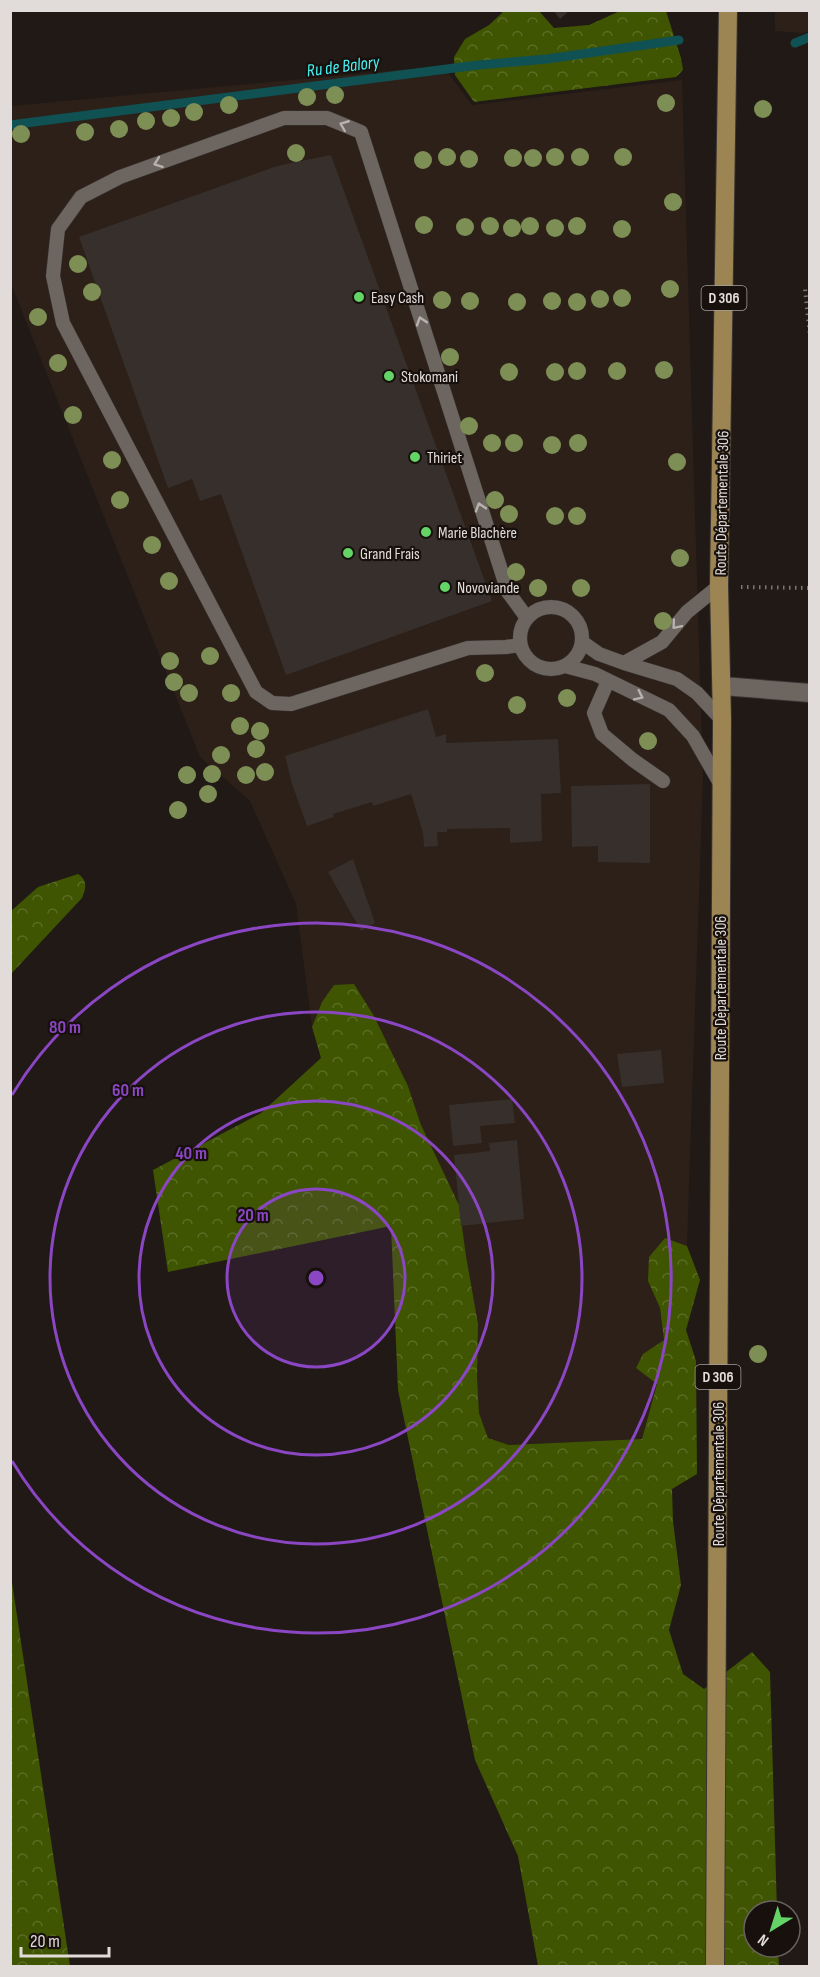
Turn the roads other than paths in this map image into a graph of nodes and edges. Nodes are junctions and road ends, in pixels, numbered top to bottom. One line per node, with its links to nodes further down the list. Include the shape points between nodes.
1 (728, 10): 2 (main road, Route Départementale 306 / D 306)
2 (719, 586): 6 (lane, one-way to 6, via 687,612 662,642); 9 (main road, Route Départementale 306 / D 306)
3 (526, 618): 4 (lane, via 543,607 563,609 578,622); 5 (lane, via 521,626); 5 (lane, one-way to 5, via 508,592 361,132 327,118 284,118 120,177 81,197 58,229 53,276 63,323 256,692 272,703 291,704 468,648)
4 (582, 642): 6 (lane, via 599,654); 7 (lane, via 573,660)
5 (520, 645): 7 (lane, via 538,666)
6 (624, 663): 11 (lane, via 677,679 697,693)
7 (565, 666): 8 (lane)
8 (608, 681): 12 (lane, via 594,713 602,734); 13 (lane, one-way to 13, via 669,710 693,736)
9 (722, 687): 10 (street); 11 (main road, Route Départementale 306 / D 306)
10 (810, 693)
11 (722, 720): 13 (main road, Route Départementale 306 / D 306)
12 (663, 780)
13 (721, 787): 14 (main road, Route Départementale 306 / D 306)
14 (715, 1966)

